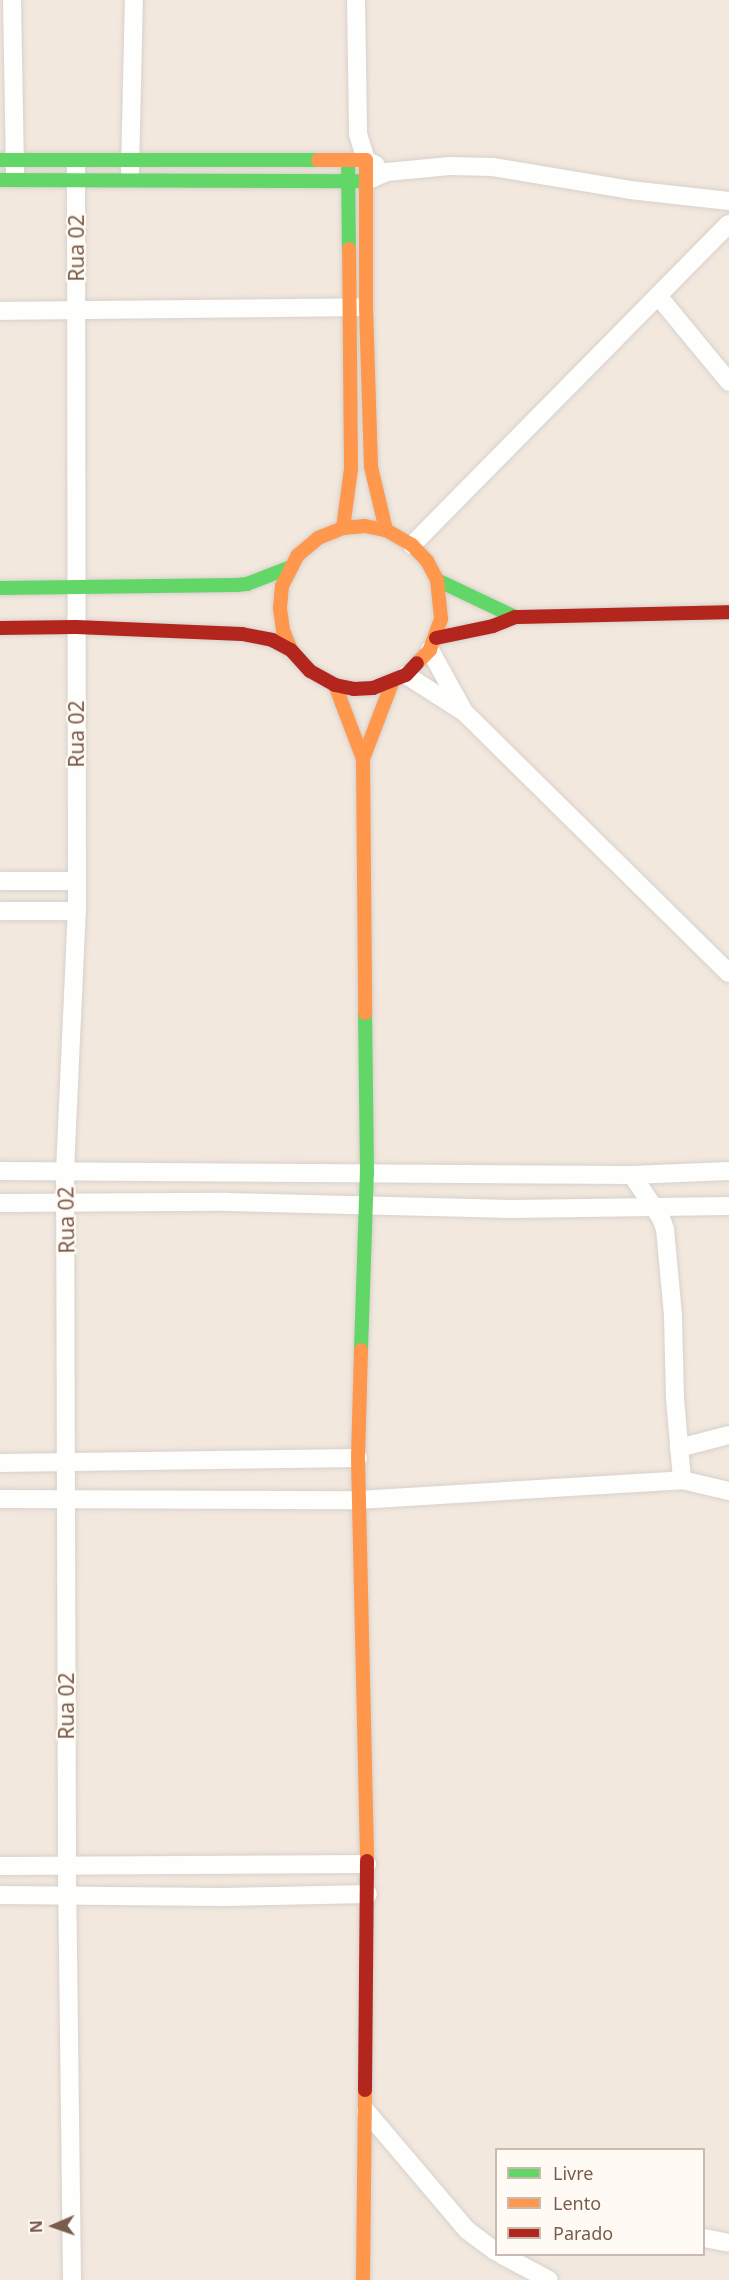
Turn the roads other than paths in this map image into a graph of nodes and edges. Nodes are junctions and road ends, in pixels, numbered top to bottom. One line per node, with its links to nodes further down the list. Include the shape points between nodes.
1 (12, 0): 4 (street)
2 (134, 0): 6 (street)
3 (356, 0): 7 (street)
4 (8, 160): 5 (street); 10 (street)
5 (76, 160): 6 (street); 11 (street, Rua 02)
6 (131, 160): 7 (street); 9 (street)
7 (357, 160): 8 (street); 12 (street)
8 (387, 172): 12 (street); 13 (street, via 450,166 494,167 630,190)
9 (130, 179): 11 (street); 12 (street)
10 (8, 180): 11 (street)
11 (76, 180): 17 (street, Rua 02)
12 (357, 181): 16 (street)
13 (729, 201)
14 (729, 224): 15 (street)
15 (659, 297): 19 (street); 22 (street)
16 (357, 307): 17 (street); 20 (street, via 351,469); 21 (street, via 371,467)
17 (76, 310): 18 (street); 25 (street, Rua 02)
18 (0, 311)
19 (729, 382)
20 (343, 528): 21 (street, via 365,526); 23 (street, via 308,546)
21 (386, 530): 22 (street)
22 (412, 545): 24 (street)
23 (291, 567): 25 (street, via 247,584); 32 (street, via 282,586 280,608 282,630)
24 (437, 580): 28 (street); 31 (street, via 441,609)
25 (75, 587): 26 (street); 29 (street, Rua 02)
26 (0, 588)
27 (729, 612): 28 (street)
28 (516, 617): 31 (street)
29 (76, 627): 30 (street); 32 (street, via 242,634 272,640); 38 (street, Rua 02)
30 (0, 628)
31 (433, 644): 33 (street); 35 (street)
32 (291, 650): 34 (street, via 310,671)
33 (399, 679): 34 (street, via 373,688); 35 (street); 36 (street)
34 (335, 685): 36 (street)
35 (464, 712): 41 (street)
36 (363, 759): 45 (street)
37 (0, 881): 38 (street)
38 (77, 881): 40 (street, Rua 02)
39 (0, 911): 40 (street)
40 (77, 911): 43 (street, Rua 02)
41 (729, 973)
42 (0, 1171): 43 (street)
43 (65, 1171): 45 (street); 48 (street, Rua 02)
44 (729, 1172): 46 (street)
45 (368, 1173): 46 (street); 49 (street)
46 (632, 1175): 51 (street)
47 (0, 1203): 48 (street)
48 (66, 1203): 49 (street); 56 (street, Rua 02)
49 (367, 1206): 51 (street); 54 (street)
50 (729, 1206): 51 (street)
51 (654, 1208): 53 (street, via 665,1229 674,1316)
52 (729, 1435): 53 (street)
53 (679, 1448): 57 (street)
54 (358, 1458): 56 (street); 61 (street)
55 (0, 1463): 56 (street)
56 (67, 1463): 59 (street, Rua 02)
57 (682, 1480): 58 (street); 61 (street)
58 (729, 1491)
59 (66, 1498): 60 (street); 61 (street); 64 (street, Rua 02)
60 (0, 1499)
61 (358, 1500): 62 (street)
62 (367, 1864): 64 (street); 65 (street)
63 (0, 1866): 64 (street)
64 (67, 1866): 67 (street, Rua 02)
65 (368, 1894): 67 (street); 68 (street)
66 (0, 1895): 67 (street)
67 (69, 1895): 73 (street, Rua 02)
68 (366, 2111): 71 (street, via 467,2230); 74 (street)
69 (705, 2238): 70 (street)
70 (729, 2244)
71 (495, 2250)
72 (505, 2256): 75 (street)
73 (72, 2280)
74 (363, 2280)
75 (549, 2280)

